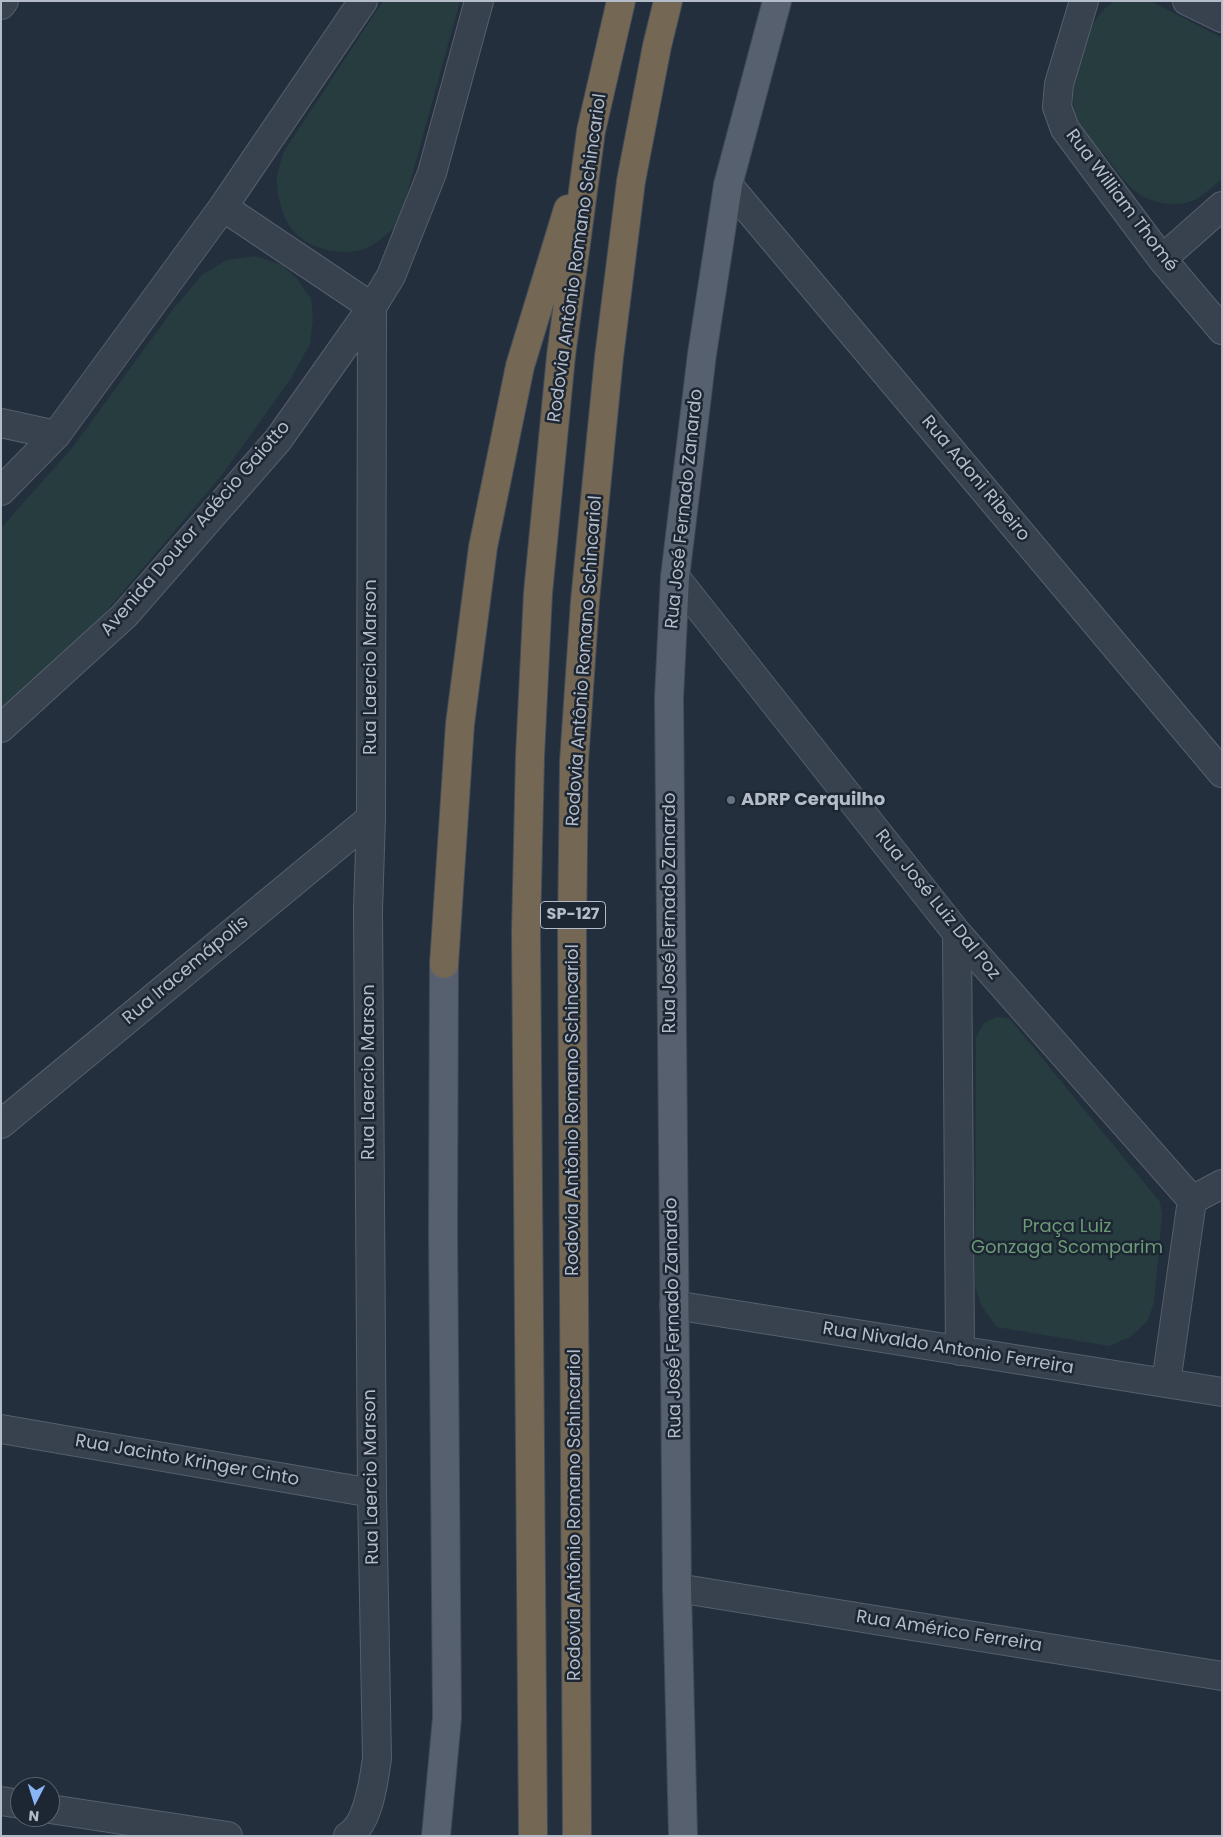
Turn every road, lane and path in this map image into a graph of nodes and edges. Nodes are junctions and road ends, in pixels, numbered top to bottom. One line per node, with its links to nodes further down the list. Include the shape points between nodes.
1 (4, 1): 9 (street)
2 (363, 1): 14 (street)
3 (479, 1): 16 (street, Avenida Doutor Adécio Gaiotto, via 432,173 391,276)
4 (621, 1): 11 (highway, Rodovia Antônio Romano Schincariol / SP-127)
5 (668, 1): 43 (highway, Rodovia Antônio Romano Schincariol / SP-127, via 631,181 608,357 585,601 574,762 572,953)
6 (777, 1): 12 (main road, Rua José Fernado Zanardo)
7 (1084, 1): 15 (street, Rua William Thomé, via 1059,84 1057,107 1065,128)
8 (1187, 1): 10 (street)
9 (1, 5)
10 (1222, 18)
11 (591, 131): 26 (highway, via 520,366 483,547 460,724); 42 (highway, Rodovia Antônio Romano Schincariol / SP-127, via 561,356 538,593 530,756 526,942)
12 (728, 185): 21 (main road, Rua José Fernado Zanardo, via 702,354); 23 (street, Rua Adoni Ribeiro)
13 (1222, 206): 15 (street)
14 (223, 207): 16 (street); 19 (street)
15 (1162, 259): 17 (street, Rua William Thomé)
16 (372, 307): 22 (street, Avenida Doutor Adécio Gaiotto, via 278,440 124,616); 24 (street, Rua Laercio Marson)
17 (1222, 330)
18 (1, 423): 19 (street)
19 (56, 435): 20 (street)
20 (1, 491)
21 (675, 577): 25 (street, Rua José Luiz Dal Poz); 30 (main road, Rua José Fernado Zanardo, via 668,698)
22 (1, 728)
23 (1222, 773)
24 (371, 818): 27 (street, Rua Iracemápolis); 35 (street, Rua Laercio Marson, via 368,910)
25 (957, 933): 29 (street, Rua José Luiz Dal Poz); 31 (street)
26 (444, 964): 41 (main road, via 447,1718)
27 (1, 1124)
28 (1222, 1184): 29 (street)
29 (1192, 1200): 32 (street)
30 (674, 1305): 31 (street, Rua Nivaldo Antonio Ferreira); 36 (main road, Rua José Fernado Zanardo)
31 (960, 1350): 32 (street, Rua Nivaldo Antonio Ferreira)
32 (1166, 1383): 33 (street, Rua Nivaldo Antonio Ferreira)
33 (1222, 1392)
34 (1, 1429): 35 (street, Rua Jacinto Kringer Cinto)
35 (372, 1493): 39 (street, Rua Laercio Marson, via 377,1758 371,1797)
36 (677, 1588): 37 (street, Rua Américo Ferreira); 44 (main road, Rua José Fernado Zanardo)
37 (1222, 1676)
38 (60, 1810): 40 (street)
39 (351, 1834)
40 (228, 1836)
41 (436, 1836)
42 (533, 1836)
43 (577, 1836)
44 (683, 1836)

